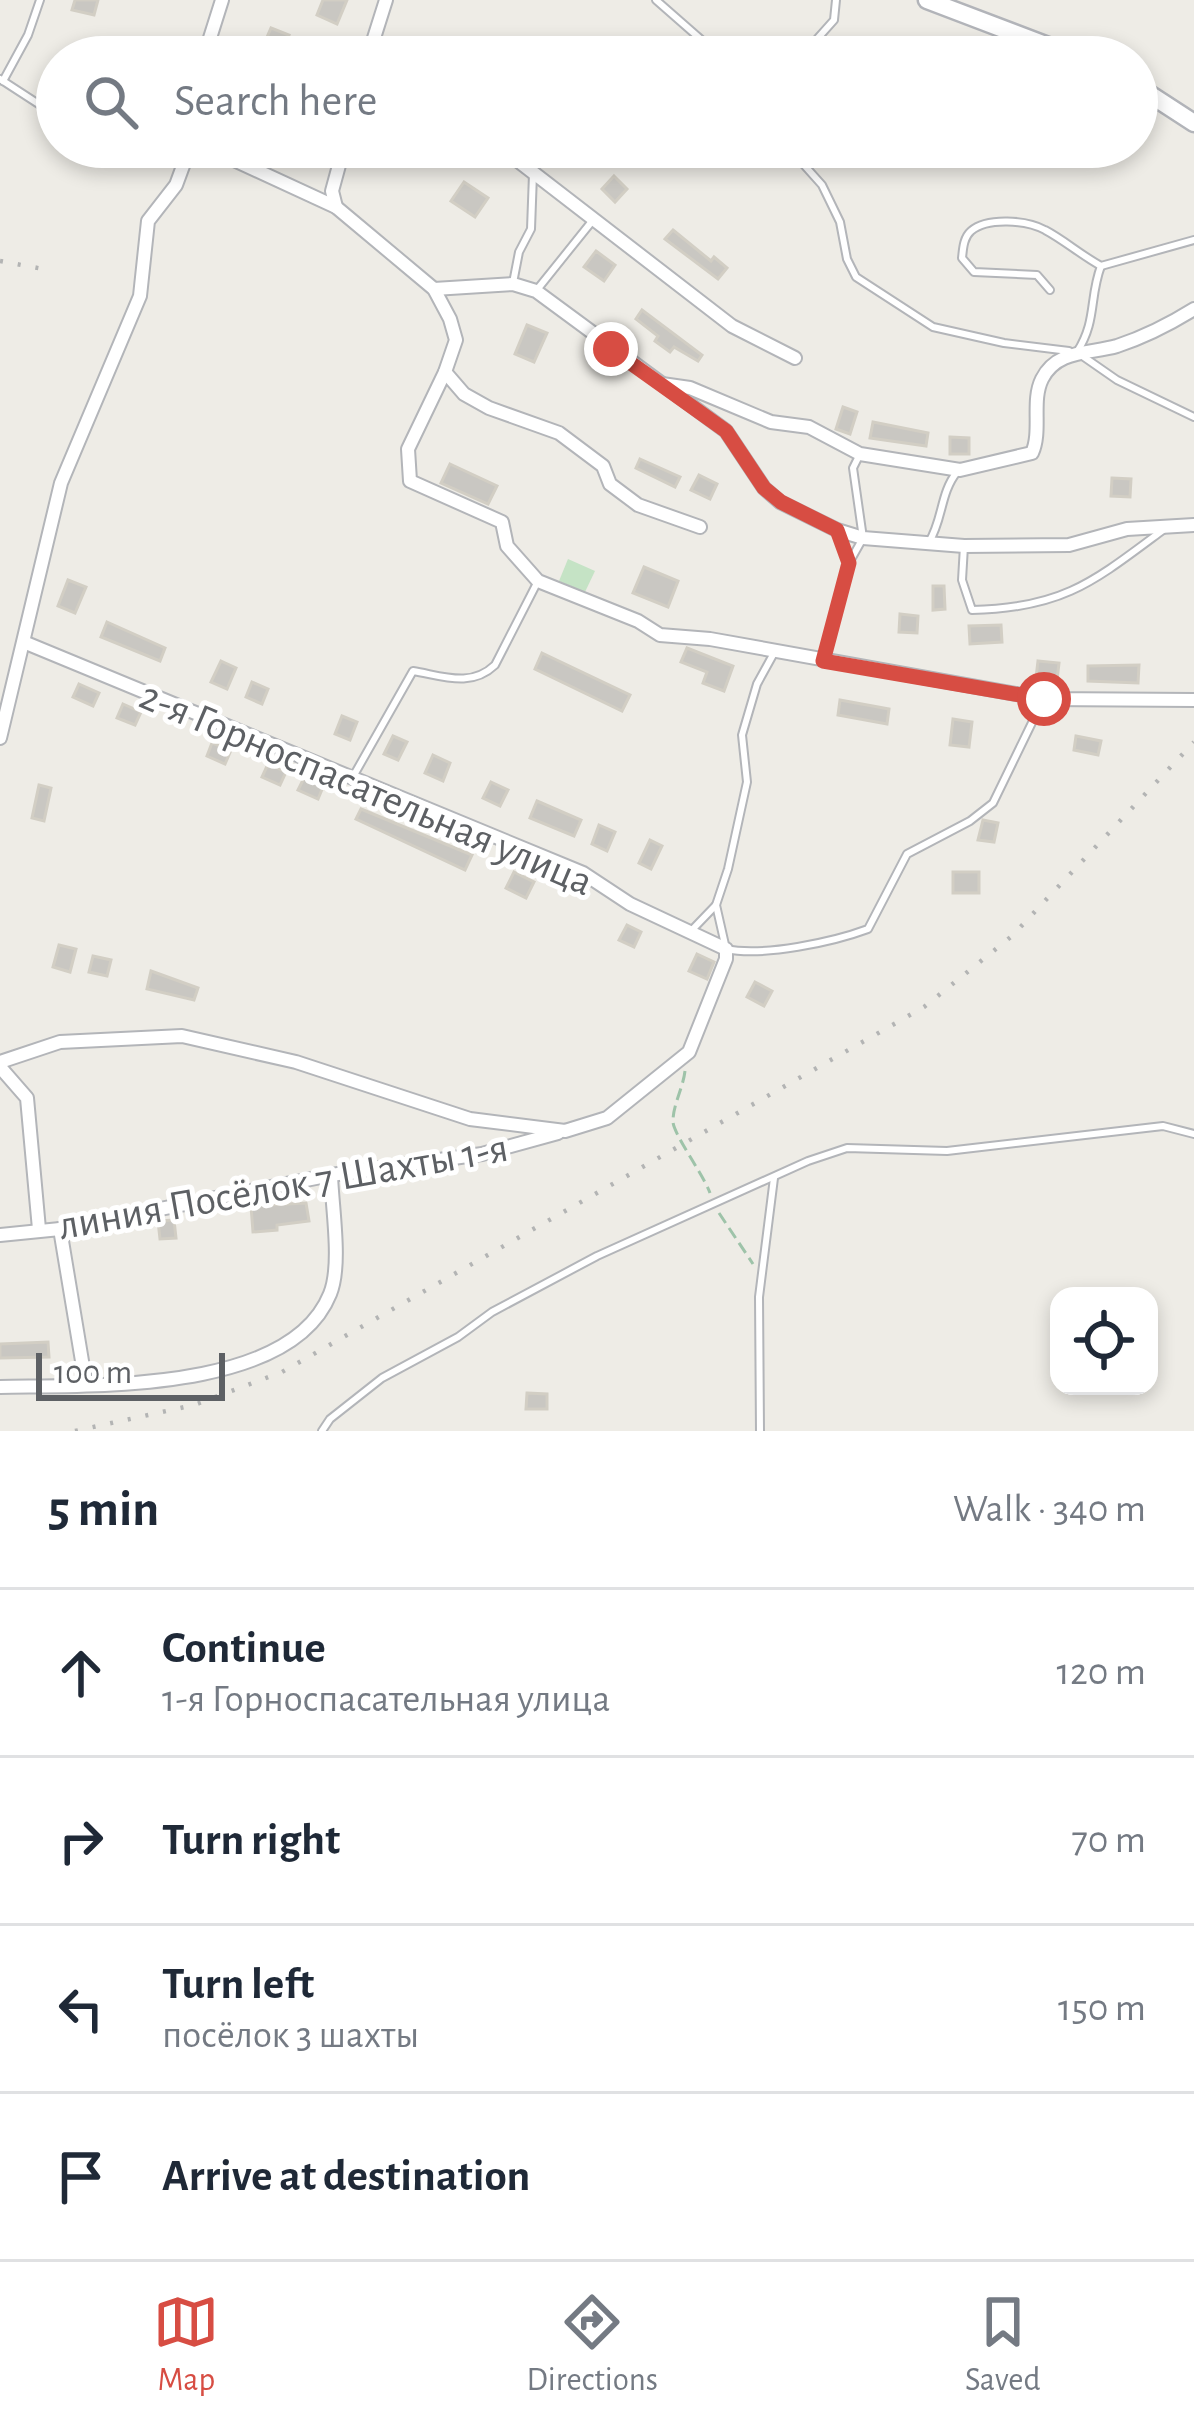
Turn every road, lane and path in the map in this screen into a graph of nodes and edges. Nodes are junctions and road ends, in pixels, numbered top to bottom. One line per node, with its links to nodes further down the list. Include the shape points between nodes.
1 (40, 0): 12 (lane)
2 (222, 0): 7 (street)
3 (386, 0): 8 (street)
4 (656, 0): 9 (lane)
5 (836, 0): 10 (lane, via 834,20)
6 (927, 0): 11 (main road)
7 (211, 36)
8 (376, 36)
9 (697, 36)
10 (820, 36)
11 (1022, 36)
12 (2, 80): 14 (lane)
13 (1158, 100): 15 (main road)
14 (36, 102)
15 (1194, 123)
16 (182, 168): 47 (street, via 148,221 140,296 61,483)
17 (252, 168): 22 (street)
18 (338, 168): 22 (street)
19 (529, 168): 21 (street)
20 (807, 168): 31 (lane, via 840,222 856,278 933,327)
21 (532, 170): 23 (street); 26 (lane, via 531,229)
22 (336, 207): 27 (street)
23 (593, 220): 29 (lane); 32 (street, via 732,326)
24 (1194, 240): 25 (lane)
25 (1101, 266): 28 (lane, via 1021,222 970,232 962,258 974,272 1037,275); 31 (lane, via 1093,321)
26 (513, 284): 27 (street); 29 (street)
27 (434, 289): 33 (street, via 455,340)
28 (1050, 290)
29 (536, 291): 34 (street)
30 (1194, 309): 31 (street, via 1114,346)
31 (1077, 352): 35 (lane); 37 (street, via 1041,380 1031,453)
32 (795, 358)
33 (446, 372): 40 (street, via 489,408 559,433 638,505); 46 (street, via 408,449 410,481 502,523 507,546)
34 (658, 384): 36 (street, via 809,427); 41 (street, via 726,431 781,502)
35 (1194, 417)
36 (860, 454): 37 (street); 42 (lane, via 853,468)
37 (960, 470): 43 (lane)
38 (1194, 525): 39 (street)
39 (1169, 526): 44 (street, via 1069,545); 44 (lane, via 1069,595 1014,609 972,610 962,580)
40 (700, 527)
41 (837, 530): 42 (street); 45 (lane)
42 (863, 538): 43 (street); 45 (lane)
43 (928, 544): 44 (street)
44 (964, 547)
45 (849, 563): 49 (lane)
46 (538, 581): 48 (street, via 660,635); 53 (lane, via 484,676 413,671)
47 (26, 643): 52 (street); 53 (street, 2-я Горноспасательная улица)
48 (774, 653): 49 (street); 54 (lane, via 747,710 747,782)
49 (823, 661): 50 (street)
50 (1044, 699): 51 (street); 56 (lane, via 993,803 907,854 868,928 835,942)
51 (1194, 700)
52 (0, 738)
53 (354, 776): 55 (street, 2-я Горноспасательная улица, via 583,873)
54 (716, 905): 55 (lane); 56 (lane)
55 (692, 931): 56 (street, 2-я Горноспасательная улица)
56 (726, 949): 57 (street)
57 (688, 1052): 59 (street, via 607,1118); 63 (path, via 672,1120)
58 (0, 1065): 59 (street, via 60,1042 182,1036 296,1062 470,1119); 64 (street, via 27,1098)
59 (565, 1131): 61 (street, линия Посёлок 7 Шахты 1-я, via 482,1154)
60 (1194, 1134): 62 (lane, via 1163,1126 946,1151 847,1148)
61 (331, 1175): 65 (street, линия Посёлок 7 Шахты 1-я); 68 (street, via 335,1278 318,1317 287,1345 163,1381)
62 (775, 1177): 63 (lane); 67 (lane)
63 (714, 1204): 67 (path); 70 (lane, via 492,1312 382,1378)
64 (39, 1229): 65 (street, линия Посёлок 7 Шахты 1-я); 66 (street, линия Посёлок 7 Шахты 1-я)
65 (60, 1229): 68 (street)
66 (0, 1235)
67 (763, 1276): 71 (lane)
68 (86, 1385): 69 (street)
69 (0, 1387)
70 (322, 1431)
71 (760, 1431)

